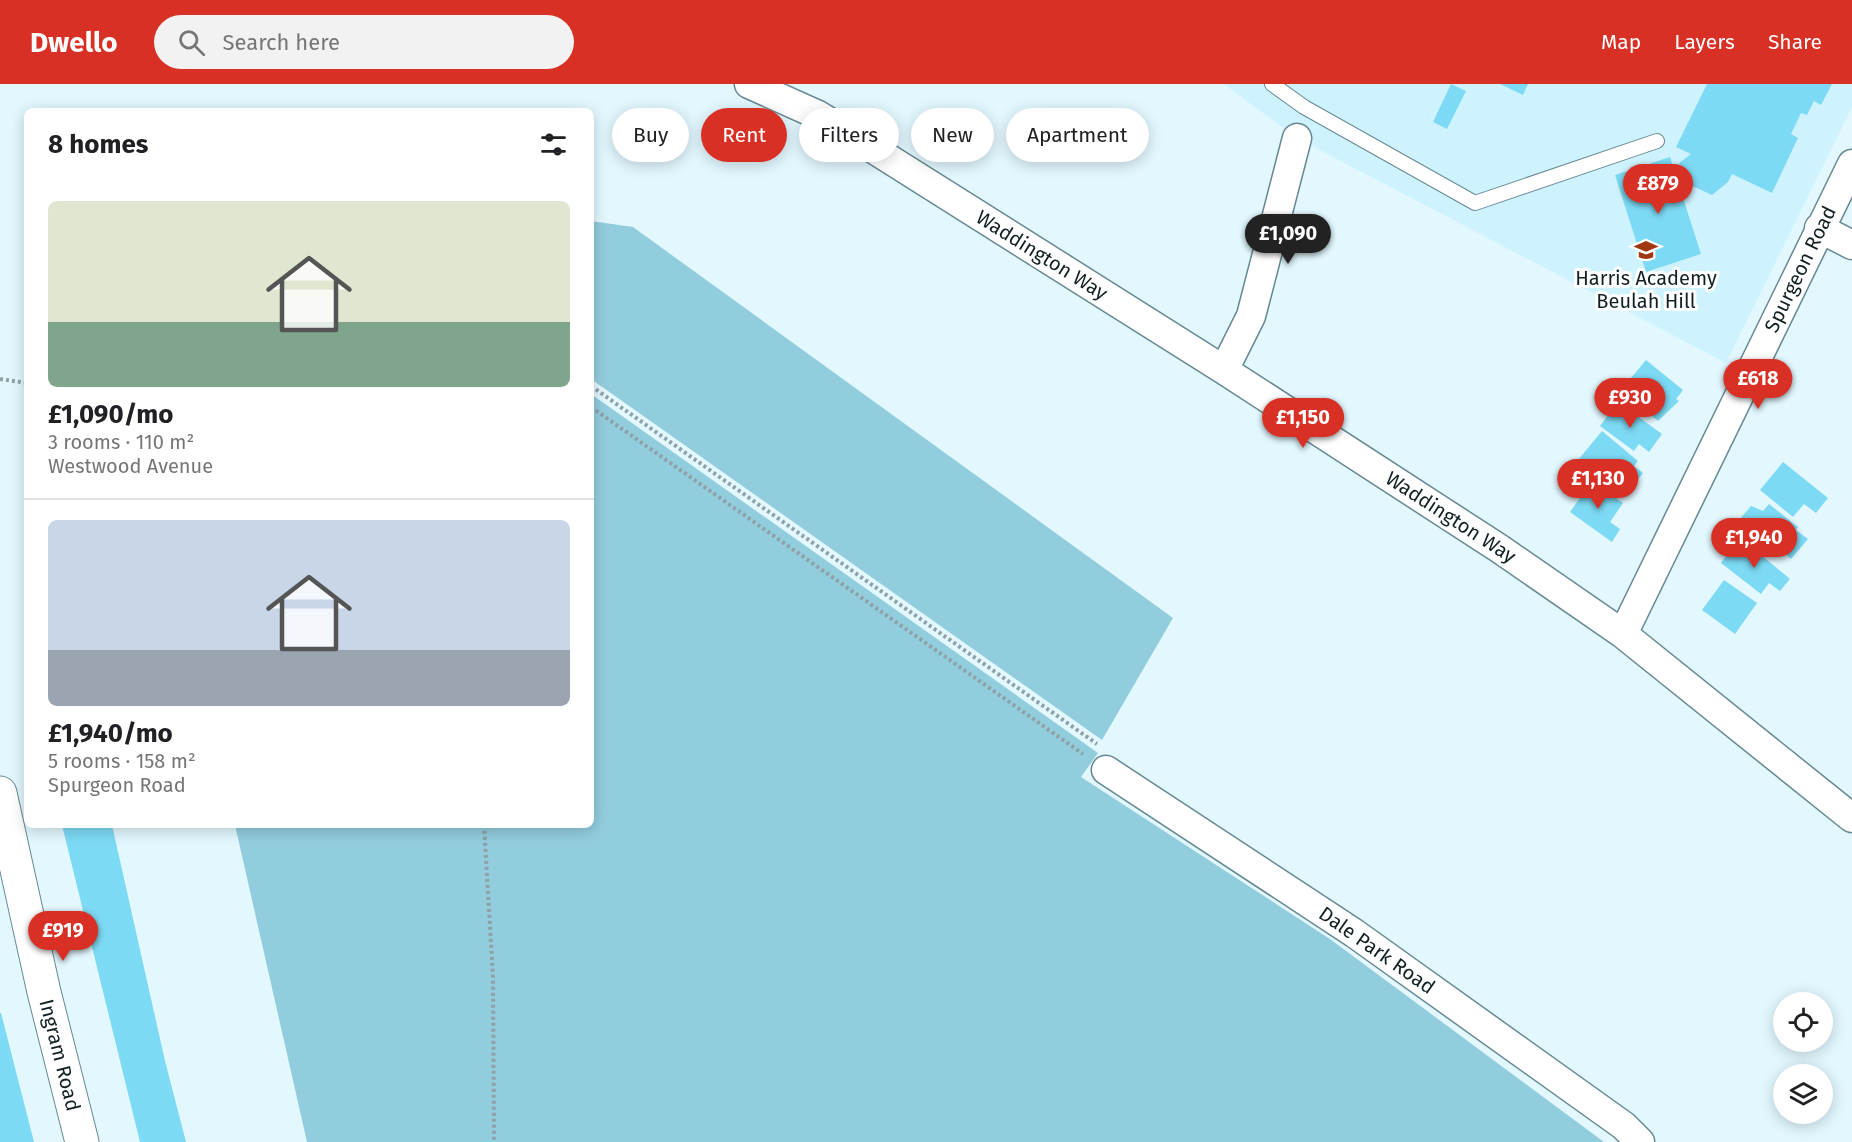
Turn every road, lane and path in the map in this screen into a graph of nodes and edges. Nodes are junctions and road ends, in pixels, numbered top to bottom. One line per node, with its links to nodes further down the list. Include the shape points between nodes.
1 (749, 84): 8 (street, Waddington Way, via 848,133)
2 (1272, 84): 3 (lane)
3 (1300, 123): 4 (lane, via 1475,203); 8 (street, via 1251,316)
4 (1657, 141)
5 (1852, 164): 6 (street, Spurgeon Road)
6 (1819, 228): 7 (street); 13 (street, Spurgeon Road)
7 (1852, 245)
8 (1224, 370): 13 (street, Waddington Way, via 1500,549)
9 (0, 379): 10 (path)
10 (24, 383)
11 (594, 388): 14 (path, via 1110,753)
12 (594, 409): 14 (path)
13 (1623, 634): 16 (street, Waddington Way)
14 (1106, 770): 20 (street, Dale Park Road, via 1354,933 1624,1126)
15 (0, 793): 18 (street, Ingram Road)
16 (1852, 818)
17 (484, 828): 19 (path, via 493,977)
18 (82, 1142)
19 (494, 1142)
20 (1640, 1142)

